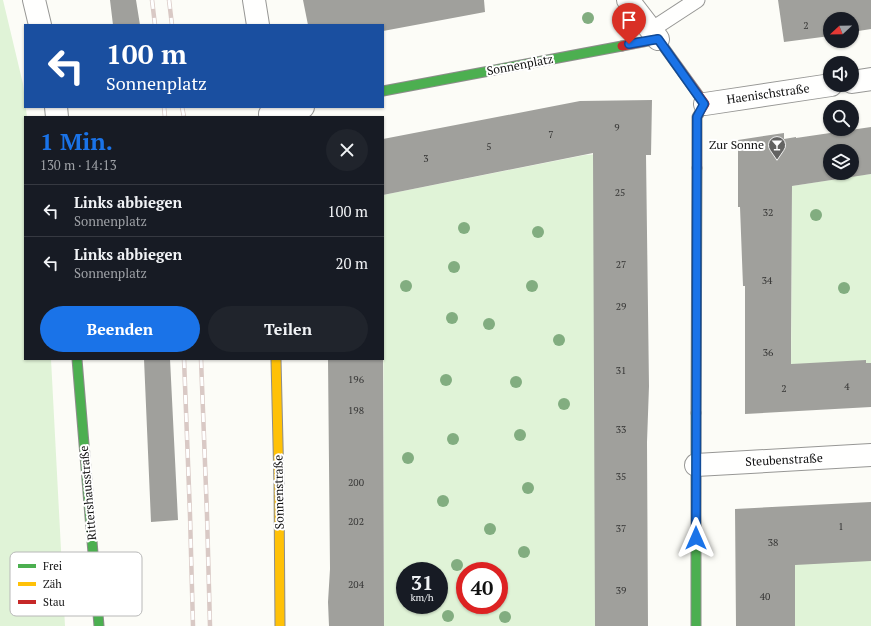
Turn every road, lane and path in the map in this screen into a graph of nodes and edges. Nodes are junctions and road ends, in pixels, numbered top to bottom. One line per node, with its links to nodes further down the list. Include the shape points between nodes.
1 (34, 0): 5 (street)
2 (254, 0): 6 (street)
3 (628, 0): 7 (street)
4 (698, 0): 7 (lane)
5 (40, 24)
6 (258, 24)
7 (654, 34): 11 (street, Sonnenplatz); 12 (street)
8 (871, 79): 9 (street)
9 (859, 81)
10 (823, 86): 12 (street, Haenischstraße)
11 (384, 92)
12 (704, 104): 18 (street, via 697,117)
13 (296, 108): 14 (street)
14 (269, 112)
15 (77, 360): 19 (street, Rittershausstraße)
16 (276, 360): 22 (street, Sonnenstraße)
17 (871, 455): 18 (street, Steubenstraße)
18 (696, 465): 23 (street)
19 (93, 552)
20 (98, 616): 21 (street, Rittershausstraße)
21 (99, 626)
22 (280, 626)
23 (696, 626)

